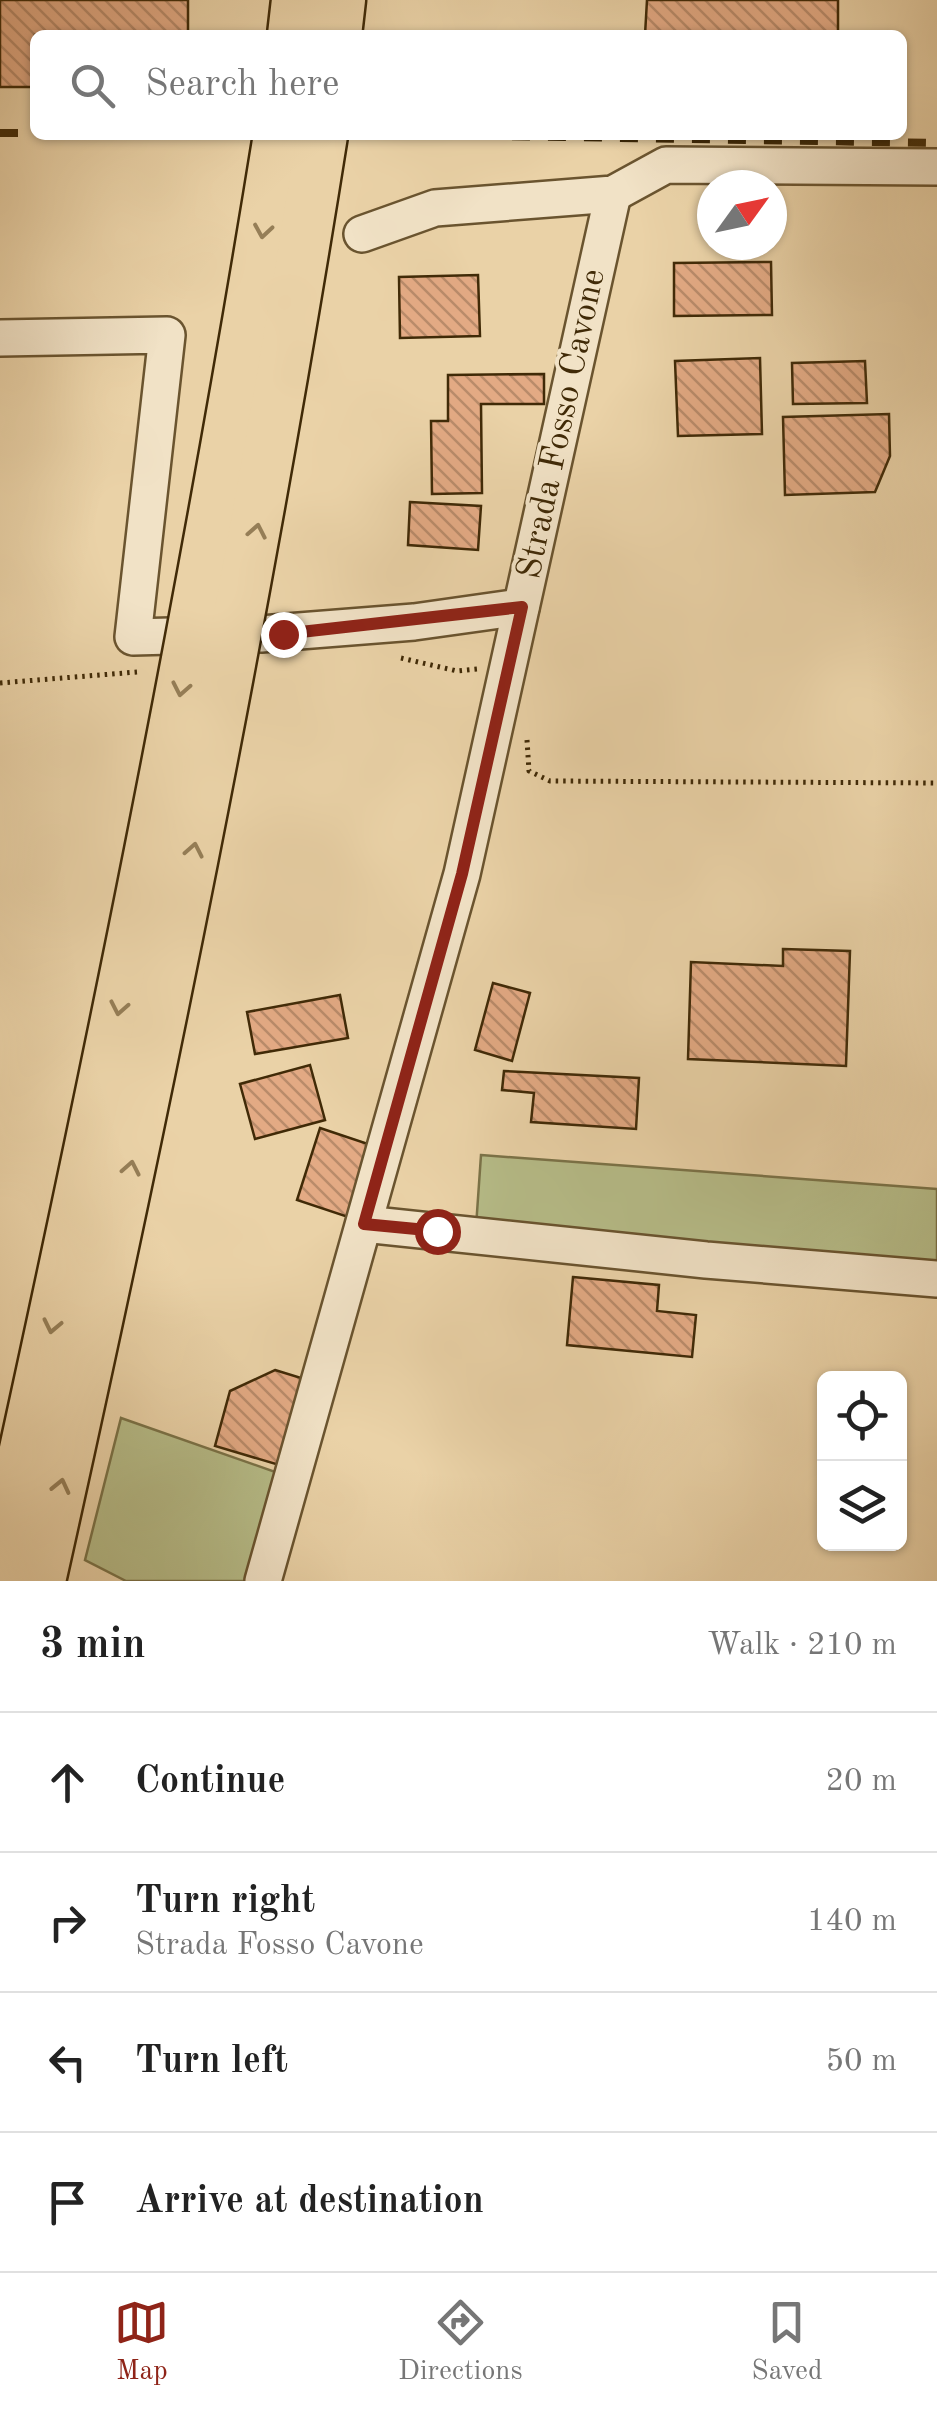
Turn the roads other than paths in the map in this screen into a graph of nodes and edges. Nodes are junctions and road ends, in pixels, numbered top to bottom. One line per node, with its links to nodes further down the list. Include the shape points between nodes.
1 (297, 0): 3 (highway)
2 (340, 0): 4 (highway)
3 (294, 30)
4 (337, 30)
5 (277, 140): 16 (highway, one-way to 16, bridge, via 225,464 86,1172)
6 (321, 140): 17 (highway, one-way to 6, bridge, via 128,1186 265,490)
7 (937, 167): 8 (street, via 666,164)
8 (612, 194): 9 (street, via 436,208); 11 (street, Strada Fosso Cavone)
9 (362, 234)
10 (0, 338): 13 (street, via 167,335 133,637)
11 (522, 607): 12 (street); 14 (street, Strada Fosso Cavone, via 462,874)
12 (261, 634)
13 (170, 636)
14 (364, 1224): 15 (street); 18 (street, Strada Fosso Cavone)
15 (937, 1279)
16 (0, 1563)
17 (40, 1581)
18 (262, 1581)

